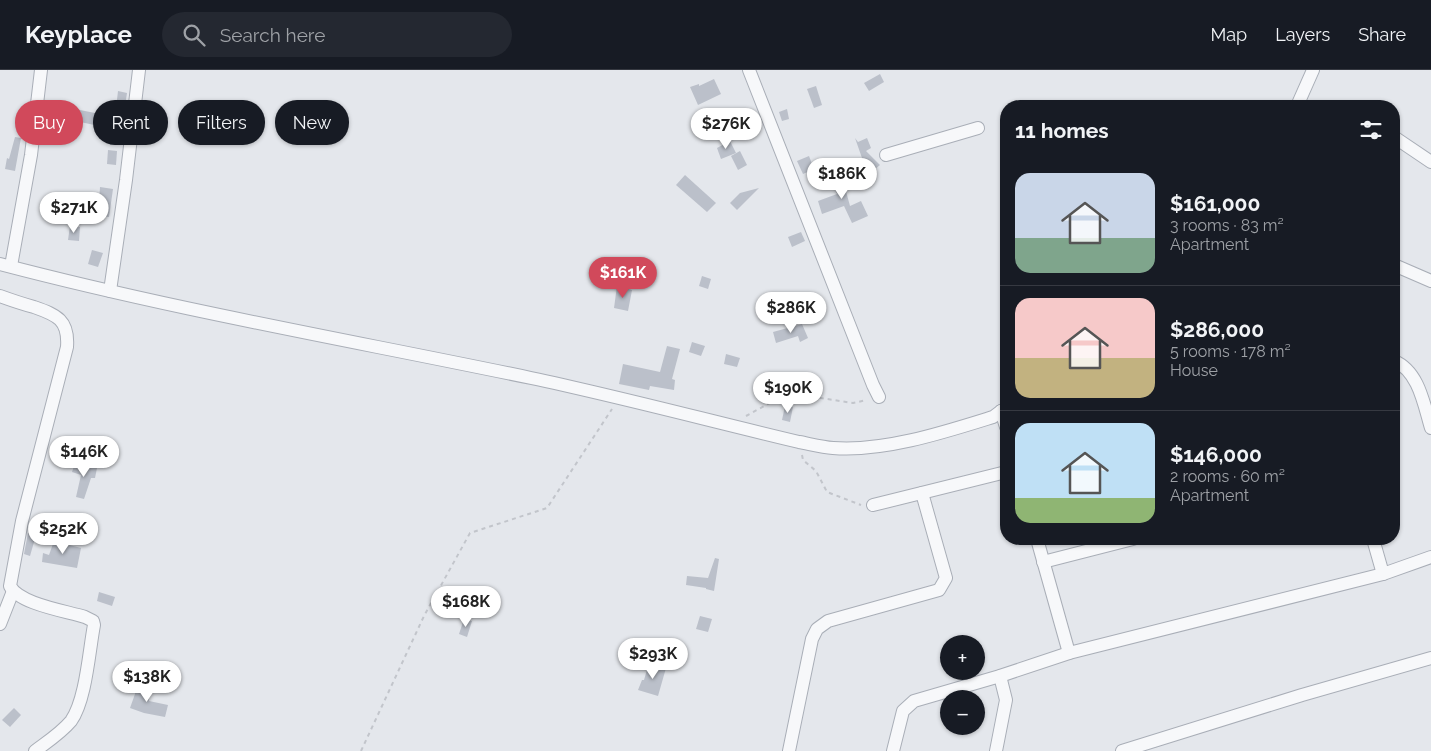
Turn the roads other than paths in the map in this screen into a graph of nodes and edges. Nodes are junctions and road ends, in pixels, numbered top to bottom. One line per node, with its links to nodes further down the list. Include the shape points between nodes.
1 (41, 70): 10 (street, via 31,155)
2 (139, 70): 13 (street)
3 (749, 70): 16 (street)
4 (1312, 70): 5 (street)
5 (1300, 100)
6 (978, 128): 8 (street)
7 (1400, 141): 9 (street)
8 (886, 155)
9 (1431, 162)
10 (5, 265): 13 (street)
11 (1400, 268): 12 (street)
12 (1431, 281)
13 (110, 291): 17 (street, via 532,378 732,427 834,448 909,441)
14 (0, 296): 28 (street, via 54,314 65,326 68,336 22,521 11,574)
15 (1400, 364): 18 (street, via 1412,374)
16 (879, 398)
17 (1000, 413)
18 (1431, 428)
19 (1000, 474): 20 (street)
20 (922, 493): 21 (street); 34 (street, via 946,578 939,590 828,621 817,629 812,640)
21 (873, 505)
22 (1039, 545): 26 (street)
23 (1110, 545): 26 (street)
24 (1375, 545): 27 (street)
25 (1431, 557): 27 (street)
26 (1043, 562): 30 (street)
27 (1383, 574): 30 (street)
28 (13, 591): 29 (street); 33 (street, via 28,600 90,619 94,625 78,708 63,730)
29 (0, 624)
30 (1069, 653): 32 (street)
31 (1431, 658): 37 (street)
32 (1000, 676): 35 (street, via 914,701 904,711); 36 (street, via 1006,700)
33 (35, 751)
34 (790, 751)
35 (893, 751)
36 (996, 751)
37 (1122, 751)

